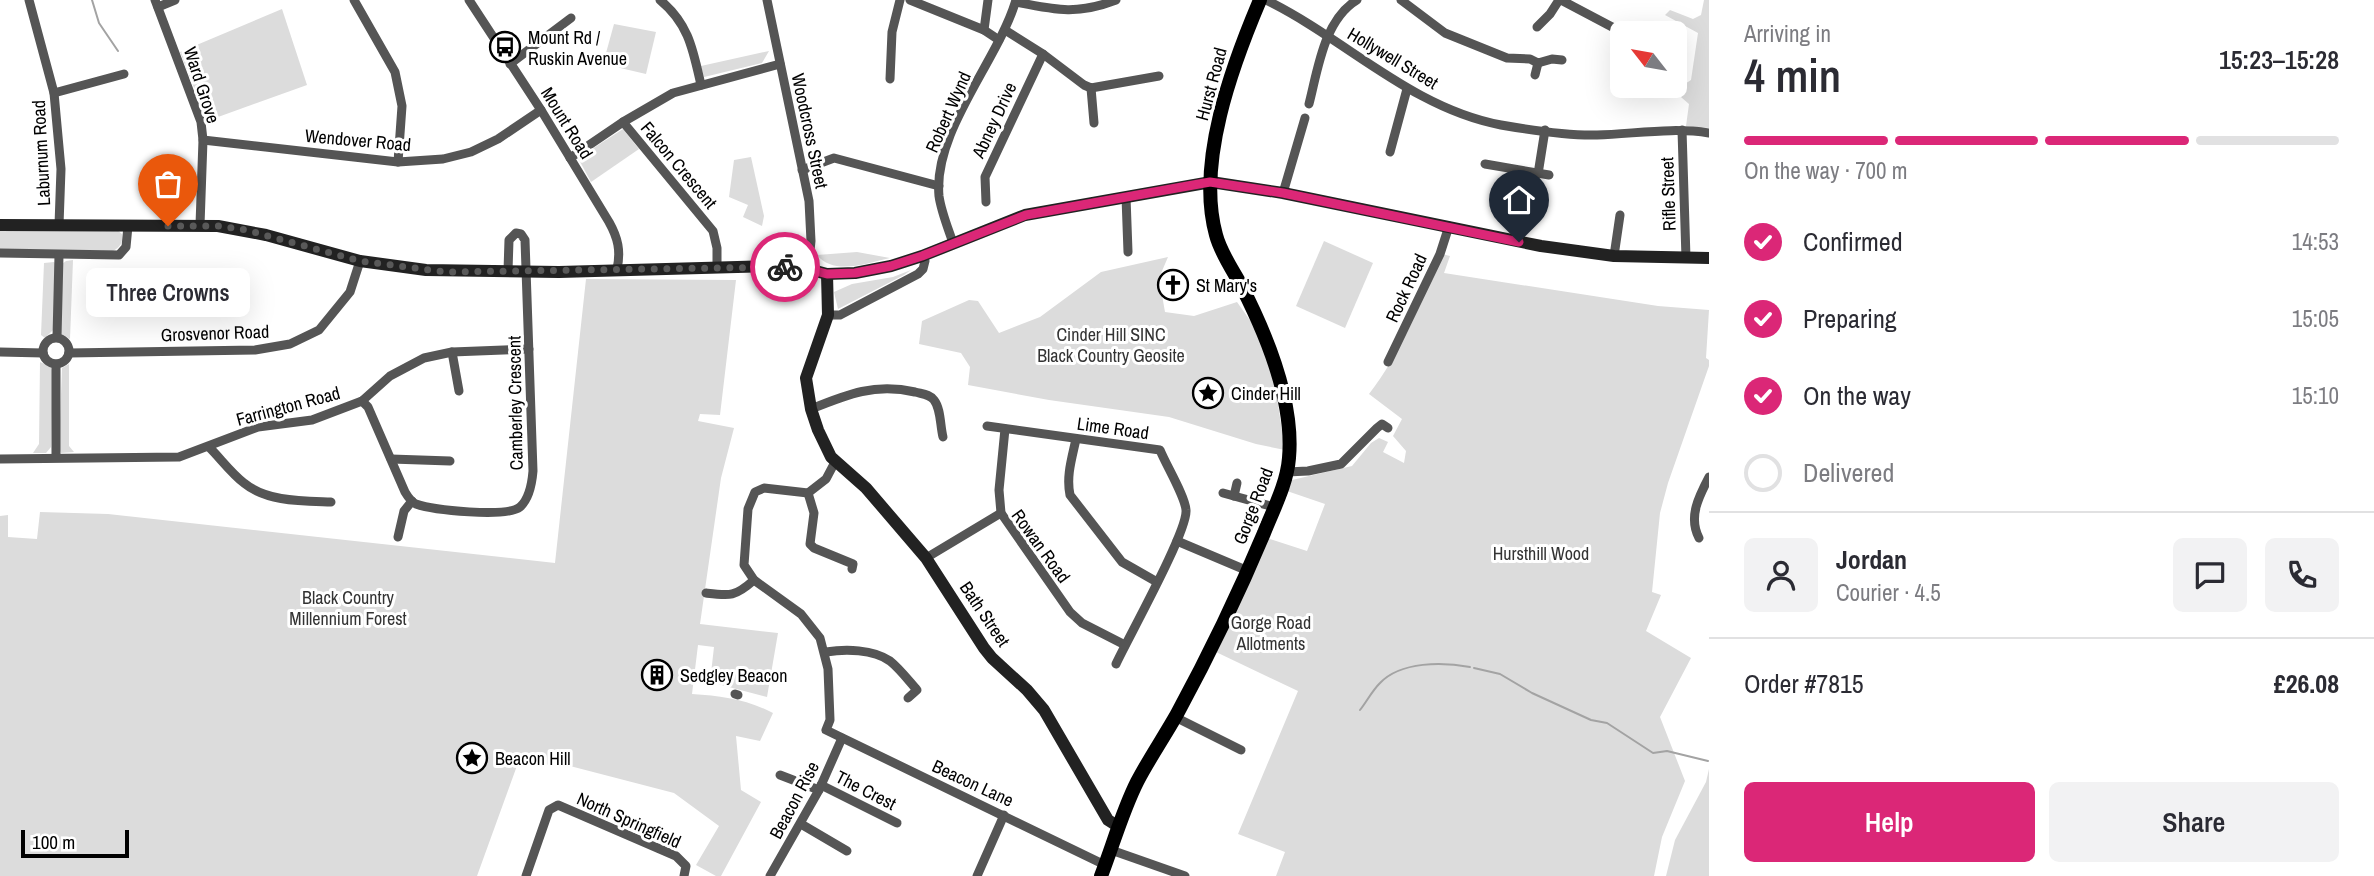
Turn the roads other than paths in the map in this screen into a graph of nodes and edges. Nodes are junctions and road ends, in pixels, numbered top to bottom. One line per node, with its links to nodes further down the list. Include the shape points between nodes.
1 (29, 0): 37 (street, Laburnum Road)
2 (175, 0): 17 (street)
3 (354, 0): 49 (street, via 395,72 402,106)
4 (469, 0): 28 (street, Mount Road)
5 (660, 0): 34 (street, via 676,15 692,44)
6 (767, 0): 29 (street, Woodcross Street)
7 (900, 0): 33 (street, via 892,32)
8 (910, 0): 21 (street)
9 (988, 0): 21 (street)
10 (1116, 0): 16 (street, via 1073,11)
11 (1260, 0): 54 (main road, Hurst Road, via 1234,65)
12 (1266, 0): 23 (street, Hollywell Street)
13 (1357, 0): 23 (street, via 1339,16)
14 (1401, 0): 27 (street, via 1445,33 1507,58)
15 (1560, 0): 19 (street); 20 (street)
16 (1016, 1): 22 (street, Robert Wynd)
17 (156, 3): 46 (street, Ward Grove, via 201,122)
18 (571, 18): 28 (street)
19 (1610, 26)
20 (1537, 27)
21 (984, 30): 24 (street)
22 (1005, 30): 24 (street, Robert Wynd); 25 (street)
23 (1329, 37): 36 (street, Hollywell Street); 38 (street)
24 (999, 40): 55 (street, Robert Wynd, via 955,126 939,172)
25 (1043, 54): 35 (street); 58 (street, Abney Drive, via 985,177)
26 (1562, 60): 27 (street)
27 (1538, 63): 31 (street)
28 (510, 64): 39 (street, Mount Road)
29 (780, 64): 34 (street); 51 (street, Woodcross Street)
30 (124, 74): 37 (street)
31 (1535, 75)
32 (1159, 76): 35 (street)
33 (890, 79)
34 (701, 85): 41 (street, via 673,93)
35 (1091, 88): 42 (street)
36 (1407, 89): 43 (street, Hollywell Street, via 1479,119); 47 (street)
37 (54, 93): 61 (street, Laburnum Road, via 61,169)
38 (1309, 104)
39 (541, 110): 48 (street, Mount Road); 49 (street, Wendover Road, via 471,152)
40 (1305, 118): 56 (street)
41 (623, 122): 48 (street); 74 (street, Falcon Crescent, via 713,231)
42 (1094, 123)
43 (1545, 130): 44 (street, Hollywell Street, via 1593,135); 52 (street)
44 (1682, 130): 45 (street, Hollywell Street); 71 (street, Rifle Street)
45 (1709, 133)
46 (203, 140): 49 (street, Wendover Road); 62 (street, Ward Grove)
47 (1390, 152)
48 (570, 158): 75 (street, Mount Road, via 617,237)
49 (398, 162)
50 (1485, 164): 52 (street)
51 (802, 170): 55 (street, via 834,158); 76 (street, Woodcross Street, via 809,201)
52 (1538, 174): 53 (street)
53 (1549, 176)
54 (1210, 182): 56 (street); 57 (street); 103 (main road, Gorge Road, via 1216,235 1275,365 1290,443)
55 (939, 186): 65 (street, Robert Wynd)
56 (1283, 193): 64 (street)
57 (1126, 197): 65 (street, via 1026,215); 66 (street)
58 (985, 202)
59 (1620, 215): 70 (street)
60 (0, 225): 61 (street)
61 (59, 225): 63 (street)
62 (200, 225): 63 (street); 73 (street, via 266,234)
63 (128, 226): 68 (street, via 126,247 118,255)
64 (1449, 226): 70 (street, via 1541,247); 87 (street, Rock Road)
65 (953, 243): 69 (street)
66 (1128, 252)
67 (0, 253): 68 (street)
68 (59, 255): 81 (street)
69 (922, 256): 79 (street, via 855,273); 80 (street, via 925,261 918,274 840,315)
70 (1614, 256): 71 (street)
71 (1686, 258): 72 (street)
72 (1709, 258)
73 (360, 261): 78 (street, via 446,272); 86 (street, Grosvenor Road, via 350,292 319,330 290,344 255,350)
74 (717, 268): 75 (street); 76 (street)
75 (617, 269): 77 (street)
76 (808, 269): 79 (street)
77 (526, 270): 78 (street); 78 (street, Camberley Crescent, via 525,240 516,233 509,240); 82 (street, Camberley Crescent)
78 (509, 271)
79 (827, 274): 80 (street)
80 (828, 315): 91 (street, via 806,378)
81 (57, 337): 85 (street, via 48,340); 86 (street, via 66,343)
82 (529, 349): 84 (street, Farrington Road); 110 (street, Camberley Crescent, via 533,471 532,484 520,506 496,513)
83 (0, 352): 85 (street)
84 (452, 352): 89 (street); 90 (street, Farrington Road, via 424,358 390,376)
85 (43, 353): 88 (street, via 48,362)
86 (69, 354): 88 (street)
87 (1388, 362)
88 (56, 364): 98 (street)
89 (459, 391)
90 (362, 401): 97 (street, Farrington Road, via 312,420 258,427); 100 (street)
91 (811, 409): 95 (street, via 872,388 931,392); 102 (street)
92 (987, 426): 94 (street, Lime Road)
93 (1388, 428): 103 (street, via 1377,428 1342,464)
94 (1006, 429): 96 (street, Lime Road); 112 (street)
95 (940, 433)
96 (1076, 439): 115 (street, Lime Road, via 1160,450 1186,511); 120 (street, via 1070,495 1122,562)
97 (209, 447): 98 (street, Farrington Road, via 179,457); 109 (street, via 246,485 263,494)
98 (56, 457): 99 (street, Farrington Road)
99 (0, 458)
100 (391, 459): 101 (street); 110 (street)
101 (450, 461)
102 (835, 462): 106 (street, via 826,480); 116 (street, Bath Street, via 866,488)
103 (1287, 472): 111 (main road, Gorge Road)
104 (1709, 477): 114 (street, via 1695,511)
105 (1237, 483): 108 (street)
106 (808, 493): 117 (street, via 814,513 810,544 853,564); 119 (street, via 764,488 752,497 743,557)
107 (1223, 493): 108 (street)
108 (1234, 496): 111 (street)
109 (331, 502)
110 (412, 502): 113 (street, via 404,511)
111 (1274, 507): 118 (main road, Gorge Road)
112 (1001, 513): 116 (street, Rowan Road); 122 (street, Rowan Road, via 1070,612)
113 (398, 537)
114 (1699, 538)
115 (1177, 541): 118 (street); 120 (street)
116 (926, 558): 134 (street, Bath Street, via 992,659 1044,710 1108,820)
117 (852, 569)
118 (1248, 571): 126 (main road, Gorge Road)
119 (754, 580): 121 (street, via 734,595); 123 (street, via 802,614)
120 (1157, 582): 122 (street)
121 (705, 593)
122 (1125, 645): 124 (street)
123 (825, 653): 125 (street, via 866,652 890,661 917,690); 127 (street, Beacon Lane, via 830,720 826,730)
124 (1116, 664)
125 (908, 698)
126 (1175, 717): 128 (street); 134 (main road, Gorge Road, via 1137,781)
127 (842, 738): 130 (street, Beacon Rise); 131 (street, Beacon Lane)
128 (1241, 750)
129 (780, 775): 130 (street, The Crest)
130 (820, 788): 132 (street, The Crest); 133 (street, Beacon Rise)
131 (1004, 815): 137 (street, Beacon Lane); 141 (street)
132 (897, 823)
133 (801, 824): 136 (street); 140 (street, Beacon Rise)
134 (1119, 827): 135 (main road, Gorge Road)
135 (1111, 850): 137 (main road, Gorge Road); 142 (street)
136 (847, 851)
137 (1103, 870)
138 (526, 876): 139 (street, North Springfield, via 549,810 558,805 676,856 686,866)
139 (684, 876)
140 (770, 876)
141 (977, 876)
142 (1185, 876)

